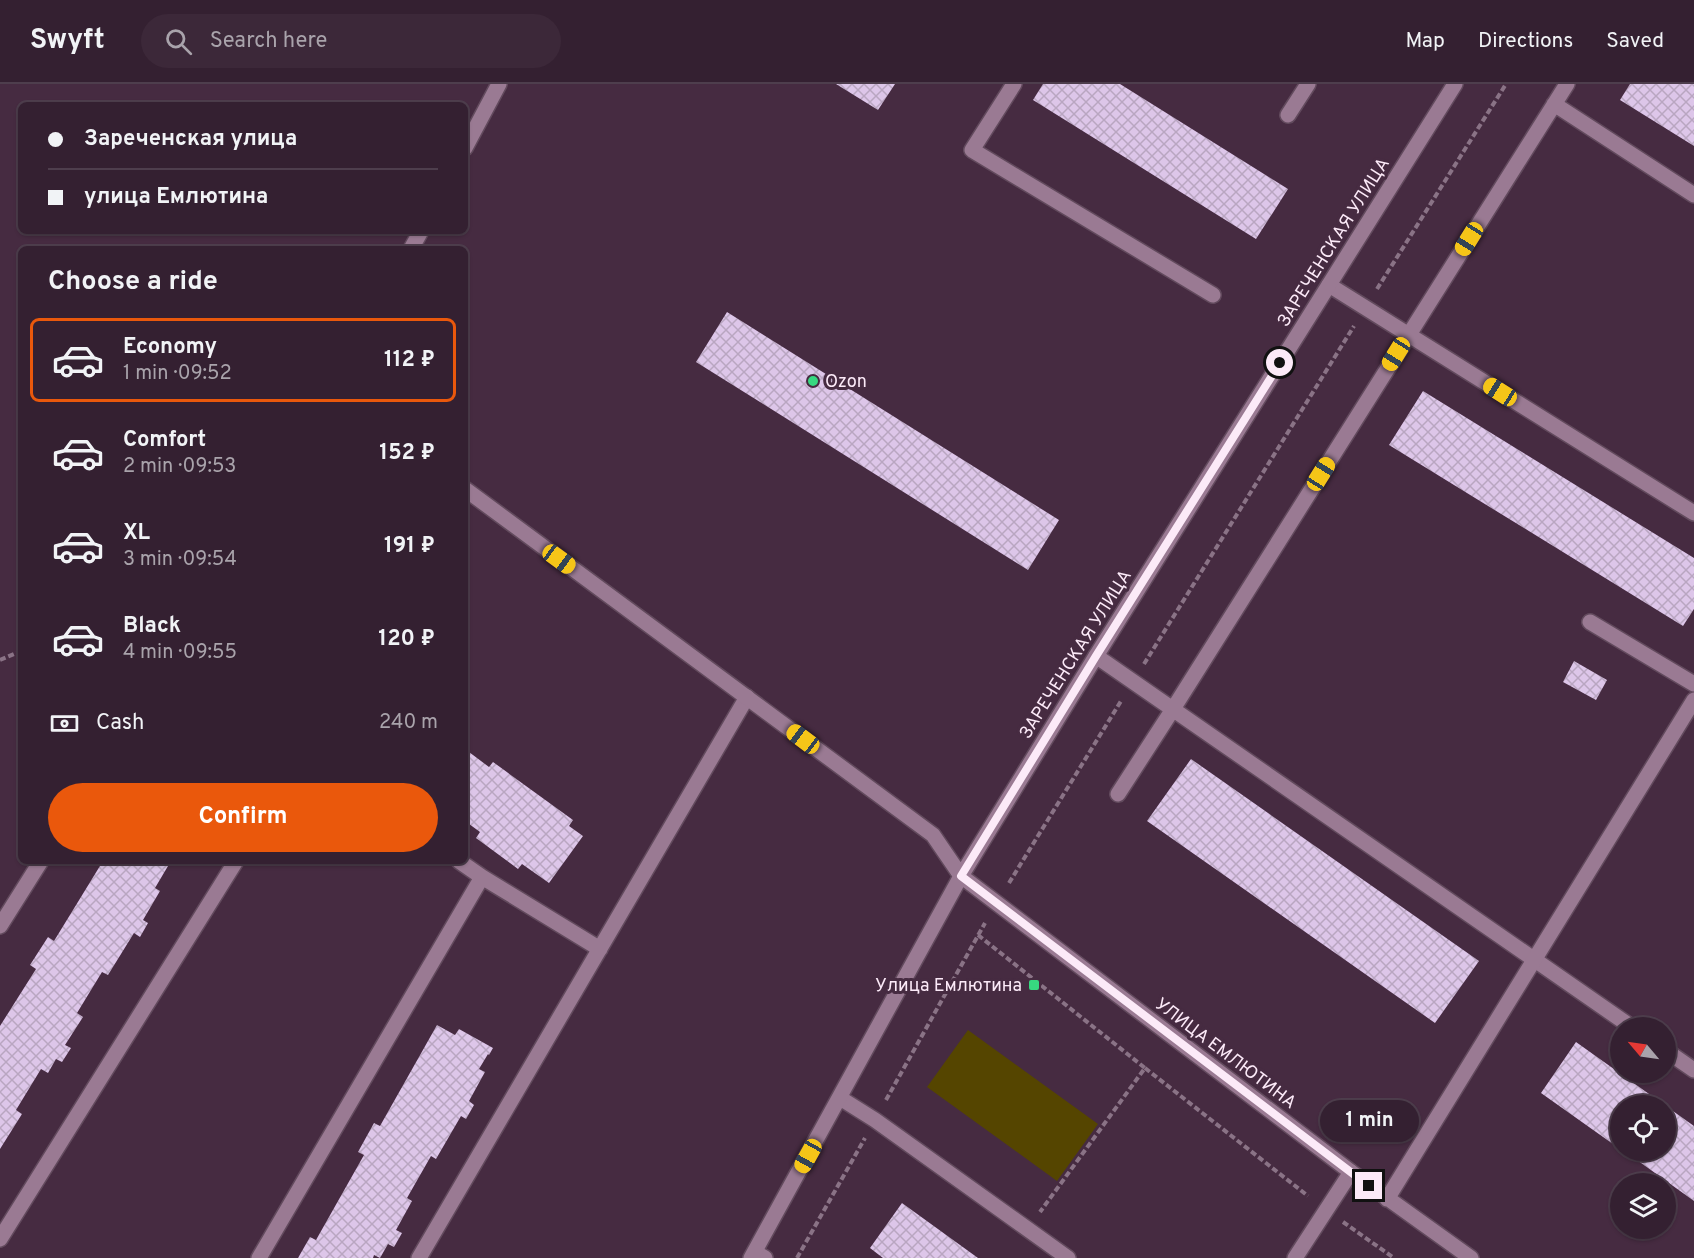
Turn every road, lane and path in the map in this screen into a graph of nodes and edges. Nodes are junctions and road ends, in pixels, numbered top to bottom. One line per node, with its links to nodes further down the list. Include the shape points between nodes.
1 (499, 84): 8 (street)
2 (1014, 84): 11 (street, via 972,150)
3 (1308, 84): 7 (street)
4 (1455, 84): 10 (street, ЗАРЕЧЕНСКАЯ УЛИЦА)
5 (1567, 84): 6 (street)
6 (1554, 104): 9 (street); 12 (street)
7 (1288, 115)
8 (468, 142)
9 (1694, 195)
10 (1329, 285): 12 (street); 17 (street, ЗАРЕЧЕНСКАЯ УЛИЦА)
11 (1213, 295)
12 (1409, 334): 14 (street); 22 (street)
13 (468, 491): 20 (street, УЛИЦА ЕМЛЮТИНА)
14 (1694, 513)
15 (1590, 622): 19 (street)
16 (18, 652): 18 (path)
17 (1096, 656): 22 (street); 27 (street, ЗАРЕЧЕНСКАЯ УЛИЦА)
18 (0, 660)
19 (1694, 684)
20 (747, 697): 27 (street, УЛИЦА ЕМЛЮТИНА, via 933,834); 31 (street)
21 (1694, 700): 32 (street)
22 (1173, 709): 23 (street); 32 (street)
23 (1118, 794)
24 (39, 864): 29 (street)
25 (234, 864): 42 (street)
26 (463, 864): 28 (street)
27 (961, 876): 37 (street, ЗАРЕЧЕНСКАЯ УЛИЦА); 38 (street, УЛИЦА ЕМЛЮТИНА)
28 (482, 878): 31 (street); 44 (street)
29 (0, 926)
30 (978, 935): 35 (path)
31 (600, 949): 45 (street)
32 (1534, 958): 33 (street); 39 (street)
33 (1617, 1017)
34 (1676, 1058): 36 (street)
35 (1145, 1068): 40 (path); 41 (path)
36 (1694, 1070)
37 (840, 1098): 41 (street); 43 (street, ЗАРЕЧЕНСКАЯ УЛИЦА)
38 (1351, 1172): 39 (street, УЛИЦА ЕМЛЮТИНА); 40 (street)
39 (1387, 1199): 49 (street, УЛИЦА ЕМЛЮТИНА)
40 (1326, 1210): 47 (street); 48 (path)
41 (1027, 1229): 46 (street)
42 (0, 1239)
43 (757, 1256)
44 (259, 1258)
45 (419, 1258)
46 (1068, 1258)
47 (1295, 1258)
48 (1394, 1258)
49 (1471, 1258)

